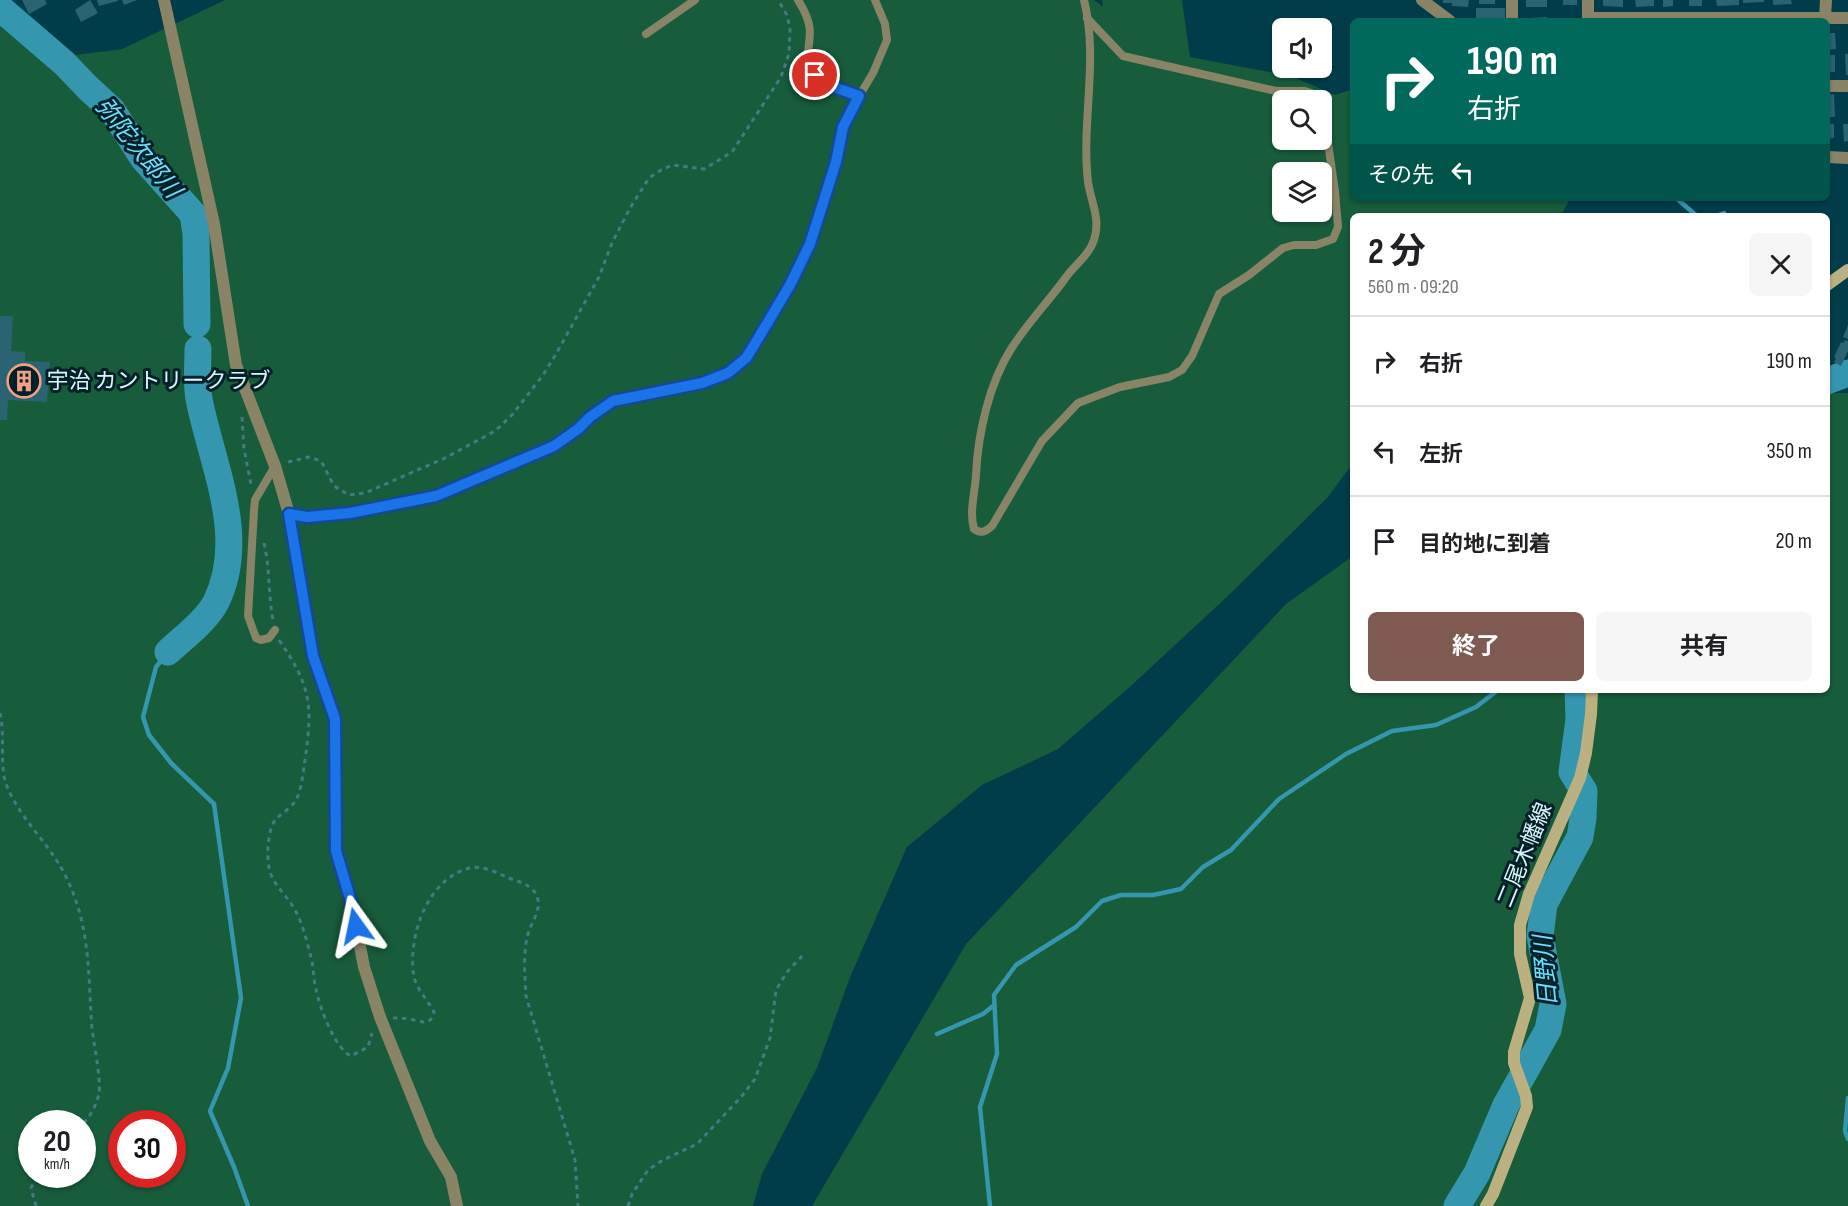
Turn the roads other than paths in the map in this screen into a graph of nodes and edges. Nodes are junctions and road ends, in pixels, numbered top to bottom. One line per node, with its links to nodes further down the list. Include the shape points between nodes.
1 (164, 0): 26 (street, via 214,224 236,365)
2 (695, 0): 16 (lane)
3 (798, 0): 20 (lane, via 811,27 806,65 831,86)
4 (874, 0): 20 (lane, via 885,24 887,40)
5 (1084, 0): 10 (lane)
6 (1512, 0): 12 (street)
7 (1588, 0): 13 (street)
8 (1826, 0): 14 (street)
9 (1426, 2): 11 (street)
10 (1087, 18): 19 (lane, via 1123,56); 21 (lane, via 1091,72 1087,167 1096,209 1094,240 1012,347 988,400 976,464 972,515 978,532 992,526 1041,441 1078,403 1182,370 1219,294 1283,248 1333,239 1338,227)
11 (1446, 18)
12 (1512, 18)
13 (1588, 18)
14 (1825, 18): 15 (street)
15 (1848, 18)
16 (646, 34)
17 (1830, 86): 18 (street)
18 (1848, 86)
19 (1272, 90)
20 (859, 96): 27 (lane, via 843,127 810,244 753,347 728,373 702,383 613,401 554,446 436,496 350,513 307,517)
21 (1329, 150)
22 (1830, 157): 23 (street)
23 (1848, 158)
24 (1848, 270): 25 (main road)
25 (1830, 283)
26 (275, 466): 27 (street); 28 (lane, via 255,500 248,616 256,638 269,638)
27 (289, 514): 30 (street, via 313,656 335,719 336,851 364,968 430,1141 451,1177)
28 (274, 630)
29 (1592, 693): 31 (main road, 二尾木幡線, via 1587,753 1551,849 1529,894 1520,926 1520,954 1530,999 1514,1063 1527,1096 1527,1107)
30 (457, 1206)
31 (1486, 1206)

